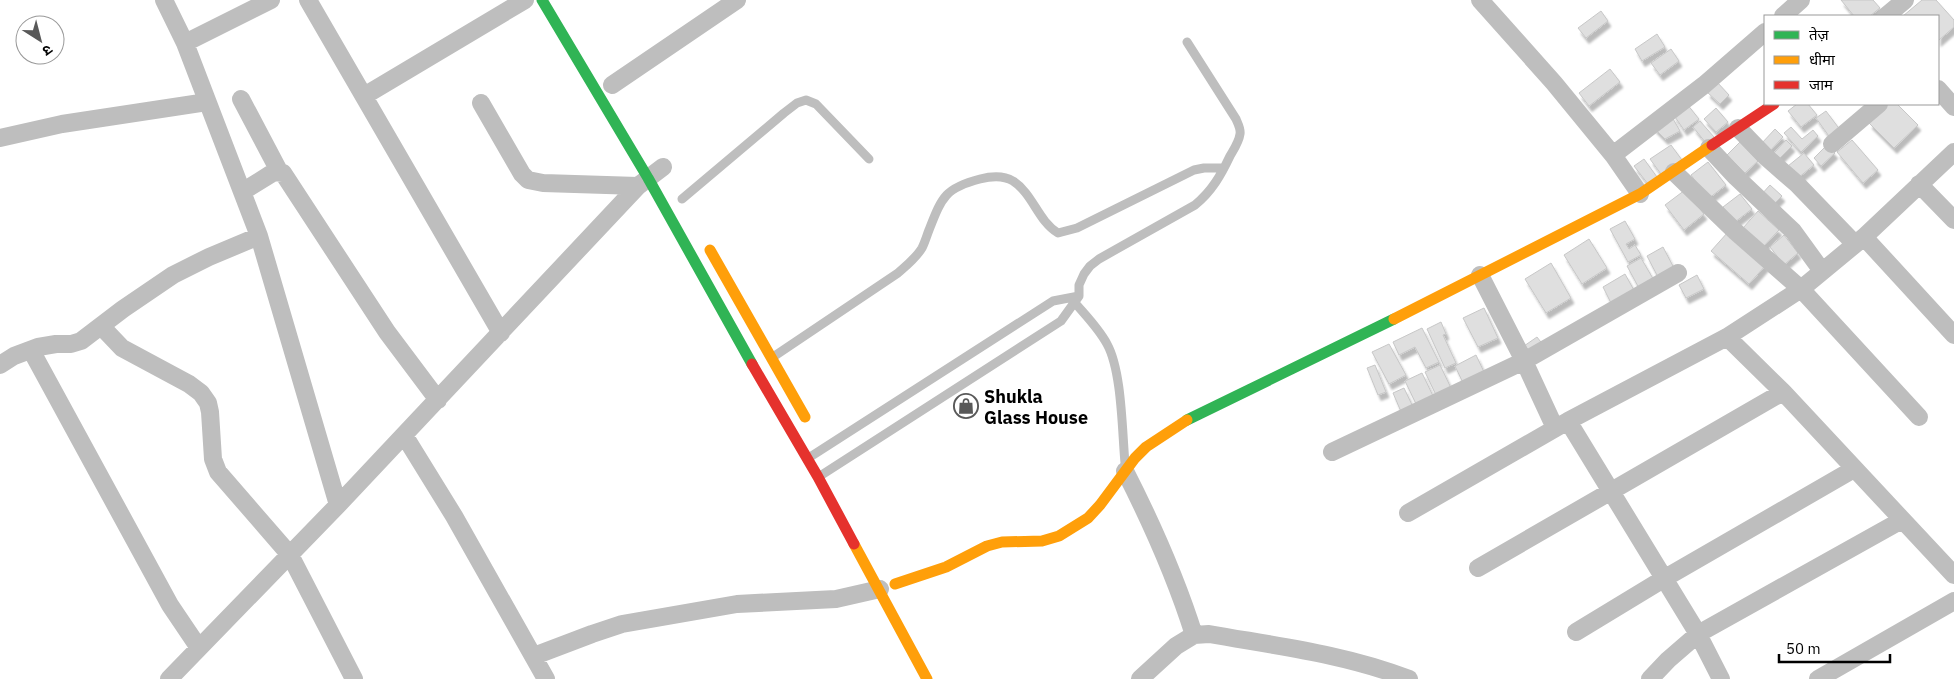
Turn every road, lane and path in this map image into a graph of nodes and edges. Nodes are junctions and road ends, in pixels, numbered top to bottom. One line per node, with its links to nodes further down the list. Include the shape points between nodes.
1 (164, 0): 14 (street)
2 (271, 0): 14 (street)
3 (308, 0): 17 (street)
4 (526, 0): 17 (street)
5 (542, 0): 35 (main road)
6 (738, 0): 15 (street)
7 (1480, 0): 29 (street)
8 (1802, 0): 10 (street)
9 (1905, 0): 11 (street)
10 (1784, 15)
11 (1887, 15)
12 (1764, 33): 29 (street, via 1704,86)
13 (1187, 42): 32 (lane, via 1240,127 1237,143)
14 (185, 43): 19 (street)
15 (612, 85)
16 (1939, 90): 23 (street)
17 (364, 96): 50 (street)
18 (241, 99): 33 (street)
19 (208, 102): 25 (street, via 62,124); 37 (street)
20 (481, 103): 35 (street, via 528,180 543,184)
21 (1772, 105): 24 (main road)
22 (1878, 105): 26 (street)
23 (1954, 107)
24 (1738, 128): 27 (main road); 42 (street)
25 (0, 138)
26 (1832, 144)
27 (1709, 148): 34 (main road); 44 (street, via 1793,231)
28 (1954, 152): 36 (street)
29 (1613, 155): 38 (street)
30 (869, 159): 39 (lane, via 816,104 806,100 784,113)
31 (663, 167): 35 (street)
32 (1224, 168): 48 (lane, via 1216,184 1195,205 1090,266); 55 (lane, via 1194,170 1078,228 1058,233 1043,220 1022,189 1005,177 990,176 960,184 948,192 939,205 916,256 898,272)
33 (279, 171): 37 (street); 58 (street, via 387,332)
34 (1674, 172): 38 (main road); 47 (street)
35 (643, 182): 50 (street); 55 (main road)
36 (1919, 184): 40 (street); 42 (street)
37 (242, 192): 41 (street)
38 (1640, 194): 46 (main road)
39 (682, 200)
40 (1954, 220)
41 (259, 236): 49 (street, via 173,275); 71 (street)
42 (1859, 240): 44 (street); 51 (street)
43 (706, 241): 55 (main road)
44 (1822, 271): 47 (street)
45 (1678, 273): 54 (street)
46 (1480, 275): 54 (street); 67 (main road, via 1189,419 1146,448)
47 (1801, 288): 52 (street); 59 (street)
48 (1075, 298): 63 (lane, via 1053,301); 67 (lane, via 1108,345 1115,367); 68 (lane, via 1061,321)
49 (101, 326): 53 (street, via 81,341); 74 (street, via 122,348 201,393 210,412 213,459 218,472)
50 (501, 333): 58 (street)
51 (1954, 334)
52 (1727, 337): 57 (street); 61 (street)
53 (30, 350): 56 (street); 83 (street, via 170,605)
54 (1524, 361): 61 (street); 64 (street)
55 (763, 364): 60 (main road); 65 (main road)
56 (0, 365)
57 (1783, 392): 66 (street); 70 (street)
58 (438, 400): 62 (street)
59 (1919, 417)
60 (809, 424)
61 (1561, 424): 70 (street); 72 (street)
62 (404, 435): 71 (street); 84 (street)
63 (821, 445): 65 (lane); 68 (main road)
64 (1332, 452)
65 (808, 458): 69 (main road)
66 (1854, 469): 73 (street); 77 (street)
67 (1125, 471): 78 (main road, via 1088,518 1059,536 1042,541 1002,542 987,546 946,567); 82 (street, via 1142,502 1182,596)
68 (835, 472): 69 (lane)
69 (818, 477): 78 (main road)
70 (1612, 492): 75 (street); 77 (street)
71 (338, 506): 74 (street)
72 (1408, 513)
73 (1902, 520): 76 (street); 81 (street)
74 (290, 554): 83 (street); 86 (street)
75 (1478, 568)
76 (1954, 575)
77 (1665, 578): 80 (street); 81 (street)
78 (891, 585): 84 (street, via 836,599 737,604 622,624); 88 (main road)
79 (1954, 601): 93 (street)
80 (1576, 632)
81 (1698, 634): 91 (street); 92 (street)
82 (1194, 635): 89 (street, via 1176,646); 90 (street, via 1209,634 1332,655)
83 (199, 648): 85 (street)
84 (534, 656): 87 (street)
85 (171, 678)
86 (354, 679)
87 (546, 679)
88 (927, 679)
89 (1140, 679)
90 (1409, 679)
91 (1650, 679)
92 (1721, 679)
93 (1818, 679)

